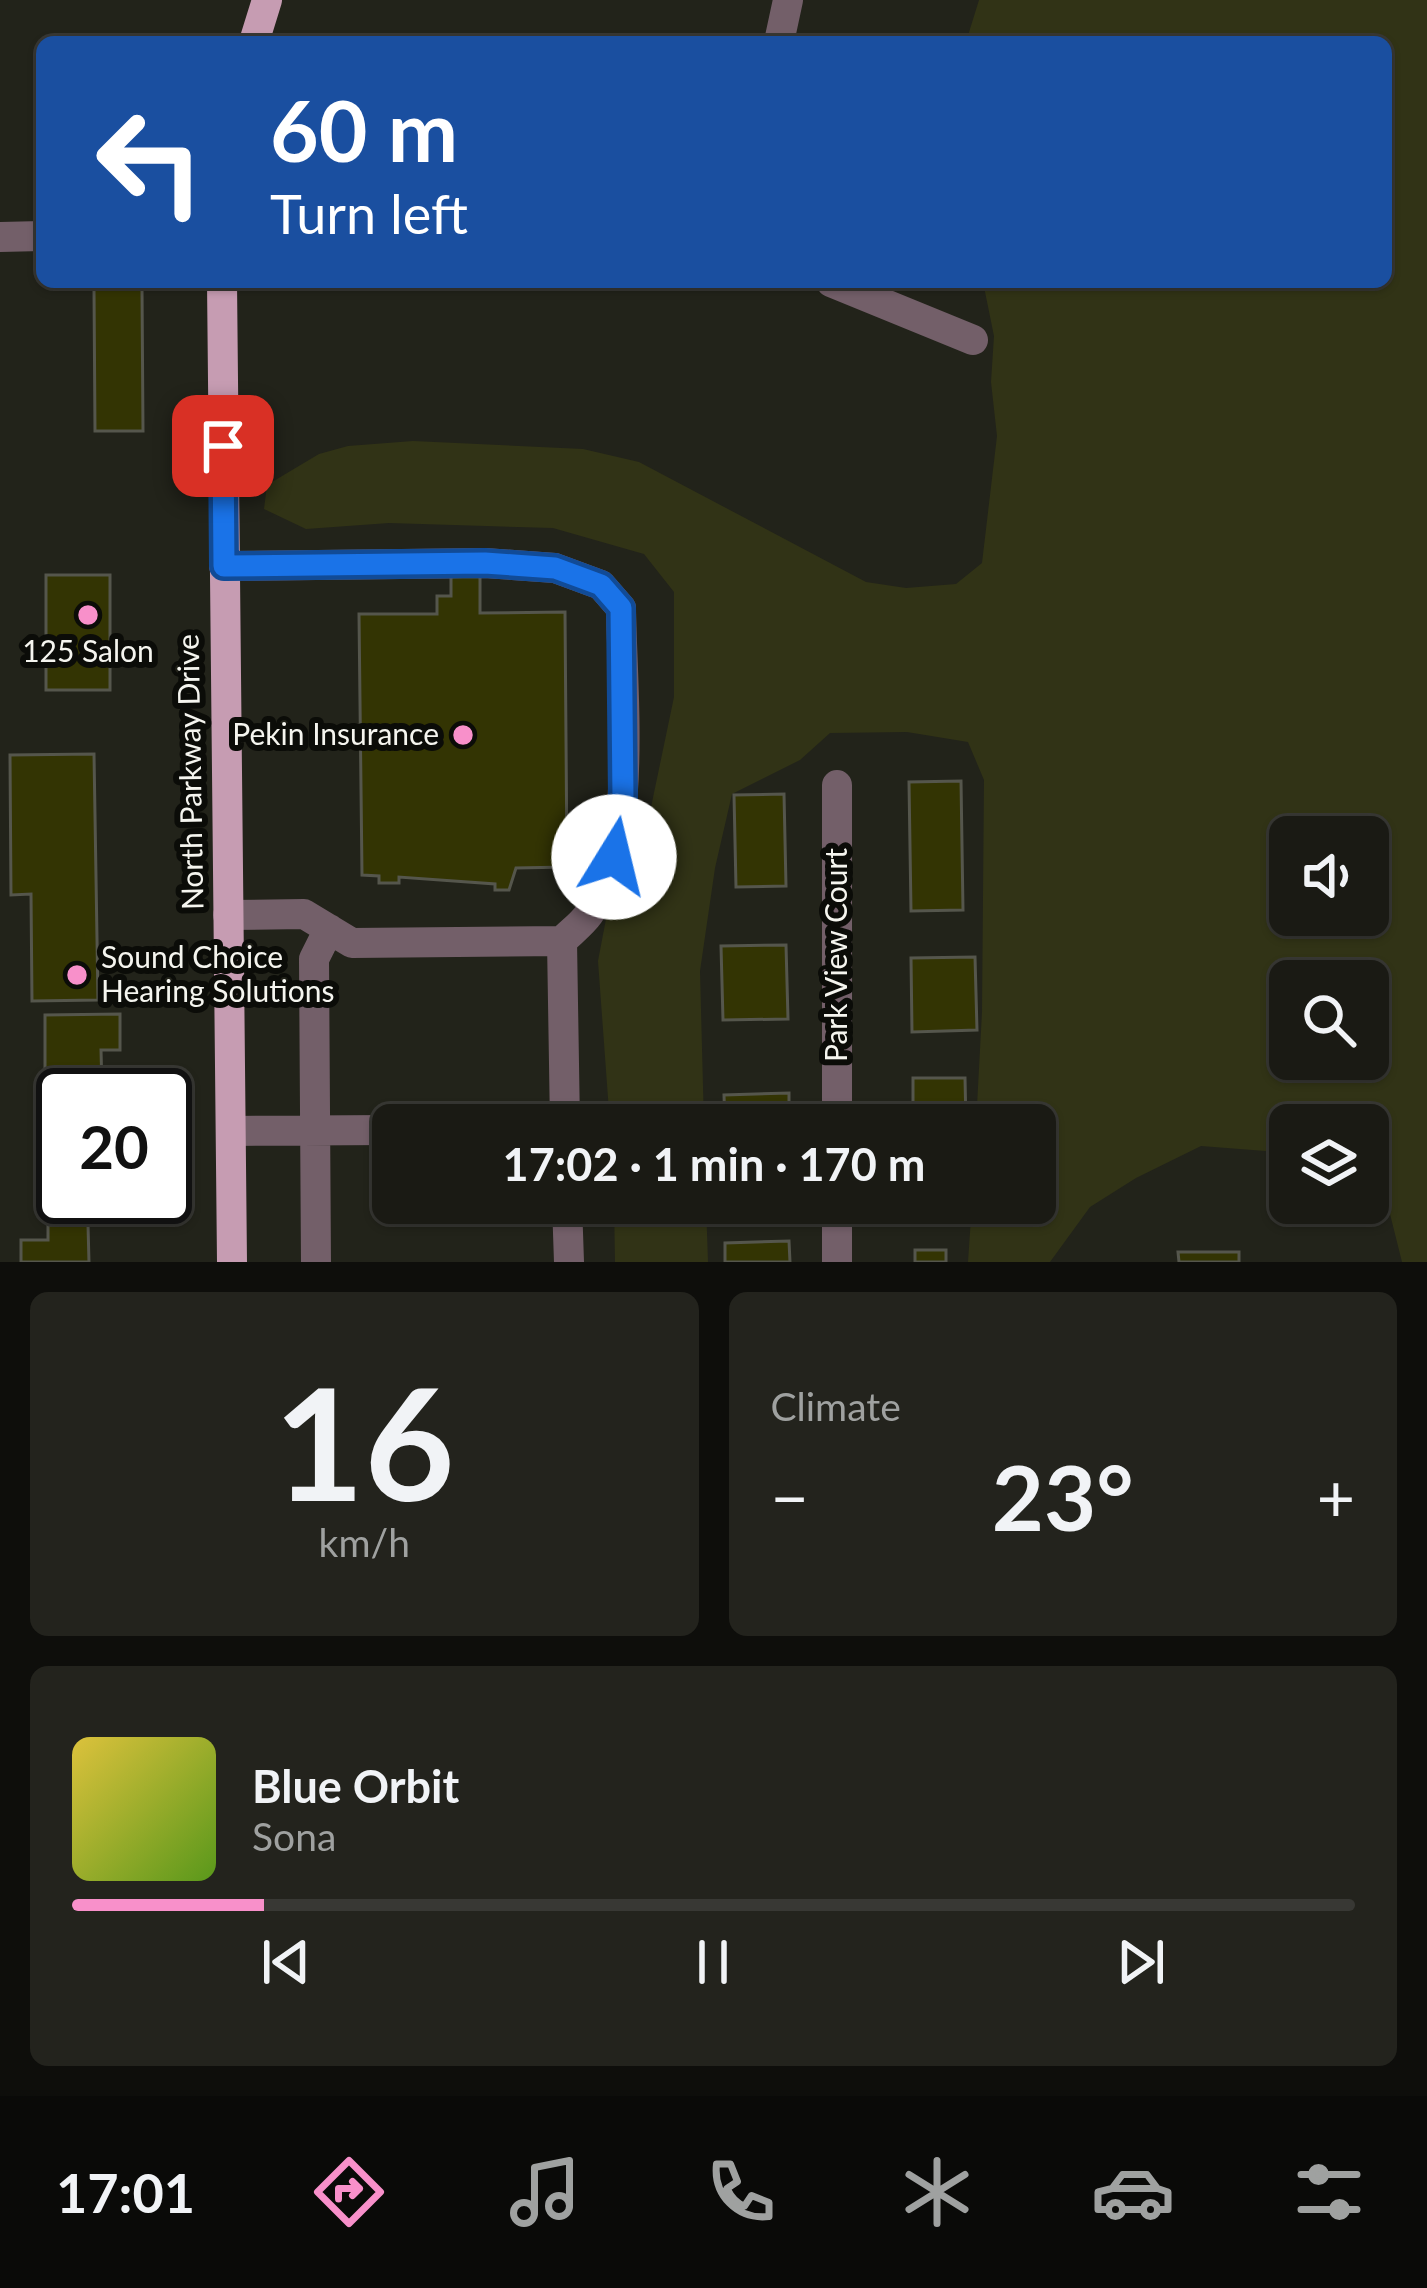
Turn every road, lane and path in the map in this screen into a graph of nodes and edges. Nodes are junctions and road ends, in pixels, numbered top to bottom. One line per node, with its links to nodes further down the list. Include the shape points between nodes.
1 (267, 0): 3 (main road)
2 (788, 0): 4 (street)
3 (256, 36)
4 (780, 36)
5 (36, 236): 6 (street)
6 (0, 237)
7 (222, 288): 10 (main road, North Parkway Drive)
8 (847, 288): 9 (street)
9 (974, 340)
10 (224, 566): 12 (main road, North Parkway Drive); 14 (street, via 485,563 555,568 601,585 621,608 623,798 614,857 591,913)
11 (837, 784): 16 (street, Park View Court)
12 (228, 914): 13 (street, via 304,914); 18 (main road, North Parkway Drive)
13 (329, 929): 14 (street, via 352,943); 19 (street, via 314,959)
14 (562, 941): 15 (street)
15 (565, 1104)
16 (837, 1104)
17 (372, 1130): 19 (street)
18 (231, 1131): 19 (street); 22 (main road, North Parkway Drive)
19 (314, 1131): 23 (street)
20 (568, 1224): 24 (street)
21 (837, 1224): 25 (street)
22 (232, 1262)
23 (316, 1262)
24 (569, 1262)
25 (837, 1262)

